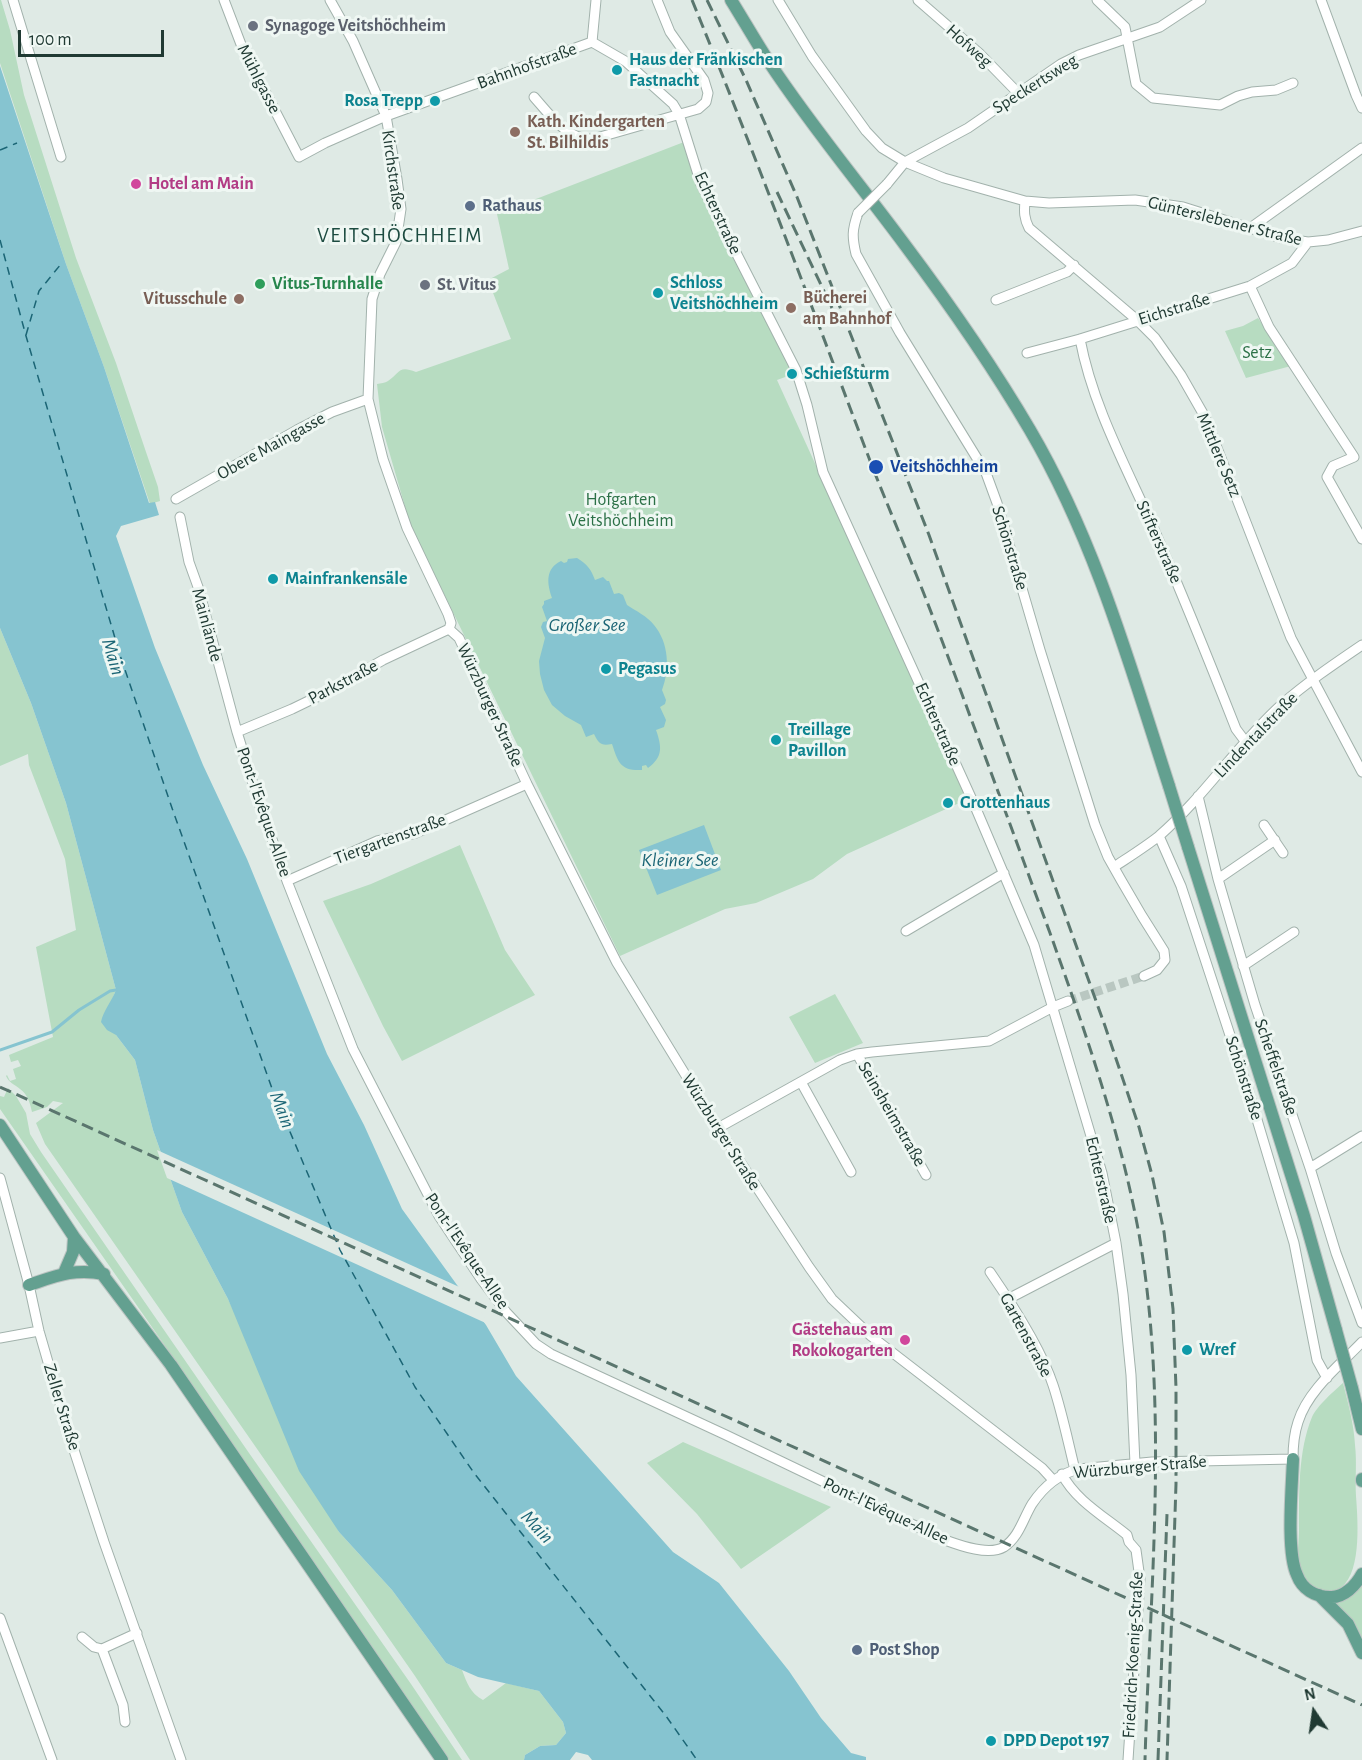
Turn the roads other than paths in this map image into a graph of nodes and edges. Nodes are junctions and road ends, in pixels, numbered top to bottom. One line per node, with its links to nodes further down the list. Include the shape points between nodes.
1 (13, 0): 21 (street)
2 (224, 0): 22 (street, Mühlgasse, via 242,47)
3 (330, 0): 19 (street, Kirchstraße)
4 (596, 0): 13 (street)
5 (657, 0): 18 (street, via 670,32 704,80 708,93 706,102 698,109)
6 (731, 0): 81 (main road, bridge, via 769,63 913,255 991,367 1031,432 1091,555 1169,786 1304,1216)
7 (778, 0): 23 (street, Günterslebener Straße, via 812,56 866,131 882,148)
8 (918, 0): 15 (street, Hofweg)
9 (1097, 0): 12 (street, via 1125,27)
10 (1201, 0): 12 (street, Speckertsweg, via 1160,27)
11 (1321, 0): 17 (street)
12 (1128, 38): 14 (street, via 1136,84 1153,98 1220,105 1238,96); 15 (street, Speckertsweg, via 1061,64)
13 (592, 42): 18 (street, Bahnhofstraße, via 625,61); 19 (street, Bahnhofstraße)
14 (1293, 83)
15 (1018, 93): 23 (street, Speckertsweg, via 968,128)
16 (534, 97): 18 (street, via 558,124 584,139)
17 (1362, 108)
18 (679, 114): 51 (street, Echterstraße, via 701,184 796,369 823,472)
19 (386, 116): 22 (street, Bahnhofstraße); 34 (street, Kirchstraße, via 401,209 396,242 372,298)
20 (1362, 148): 25 (street)
21 (61, 157)
22 (299, 157)
23 (905, 162): 24 (street, Günterslebener Straße, via 944,178); 50 (street, Schönstraße, bridge, via 858,213 853,228 856,254 986,473 1095,825)
24 (1025, 201): 25 (street, Günterslebener Straße, via 1134,200 1183,207); 28 (street, Mittlere Setz, via 1029,228)
25 (1249, 229): 27 (street, Günterslebener Straße)
26 (1362, 231): 27 (street, Günterslebener Straße)
27 (1308, 242): 29 (street, Eichstraße, via 1292,263)
28 (1074, 265): 30 (street, via 1067,272); 31 (street, Mittlere Setz)
29 (1250, 286): 31 (street, Eichstraße); 37 (street, via 1269,327 1354,457 1333,466 1327,477)
30 (996, 300)
31 (1137, 320): 32 (street, Eichstraße); 40 (street, Mittlere Setz, via 1181,375 1205,417 1283,620)
32 (1080, 339): 33 (street, Eichstraße); 42 (street, Stifterstraße, via 1102,414 1196,625 1236,729)
33 (1027, 353)
34 (368, 399): 35 (street, Obere Maingasse, via 297,429); 38 (street, Würzburger Straße, via 383,459 407,528 448,614)
35 (176, 498)
36 (180, 517): 41 (street, Mainlände)
37 (1362, 540)
38 (449, 629): 41 (street, Parkstraße, via 292,709); 44 (street, Würzburger Straße, via 459,638)
39 (1362, 645): 40 (street, Lindentalstraße)
40 (1313, 678): 42 (street, Lindentalstraße); 43 (street, Mittlere Setz)
41 (237, 732): 53 (street, Pont-l'Evêque-Allee)
42 (1245, 741): 45 (street, Lindentalstraße)
43 (1362, 772)
44 (527, 784): 53 (street, Tiergartenstraße, via 416,833 377,841); 63 (street, Würzburger Straße, via 617,963)
45 (1198, 796): 47 (street, Lindentalstraße); 52 (street, Scheffelstraße)
46 (1264, 825): 48 (street)
47 (1159, 836): 50 (street); 80 (street, Schönstraße, via 1180,886 1249,1093 1294,1243 1317,1360)
48 (1275, 840): 49 (street); 52 (street)
49 (1283, 853)
50 (1114, 867): 57 (street, Schönstraße, via 1164,951 1165,960 1157,970)
51 (1004, 873): 54 (street); 59 (street, Echterstraße, via 1034,945)
52 (1218, 879): 56 (street, Scheffelstraße)
53 (287, 881): 86 (street, Pont-l'Evêque-Allee, via 353,1048 439,1216 506,1312 536,1344 967,1548 1002,1548 1014,1538 1032,1505)
54 (906, 931)
55 (1293, 932): 56 (street)
56 (1244, 966): 65 (street, Scheffelstraße)
57 (1143, 976)
58 (1068, 1000): 59 (street)
59 (1053, 1007): 60 (street, Seinsheimstraße, via 989,1041); 70 (street, Echterstraße, via 1102,1173)
60 (857, 1054): 61 (street, Seinsheimstraße); 67 (street, Seinsheimstraße)
61 (801, 1082): 63 (street, Seinsheimstraße); 66 (street)
62 (0, 1125): 69 (main road)
63 (718, 1128): 86 (street, Würzburger Straße, via 832,1299 871,1336)
64 (1362, 1136): 65 (street)
65 (1310, 1168): 76 (street, Scheffelstraße)
66 (851, 1172)
67 (926, 1174)
68 (0, 1178): 74 (street, Zeller Straße)
69 (74, 1237): 72 (main road, via 73,1252); 73 (main road)
70 (1116, 1243): 75 (street); 83 (street, Echterstraße, via 1131,1375)
71 (990, 1272): 75 (street, Gartenstraße)
72 (64, 1273): 73 (main road); 74 (main road)
73 (104, 1274): 97 (main road, via 171,1365)
74 (29, 1285): 77 (street, Zeller Straße)
75 (1008, 1299): 84 (street, Gartenstraße, via 1053,1383)
76 (1362, 1323)
77 (39, 1331): 78 (street); 90 (street, Zeller Straße, via 104,1542)
78 (0, 1338)
79 (1362, 1342): 80 (street)
80 (1327, 1378): 82 (street, via 1298,1422)
81 (1362, 1429)
82 (1293, 1459): 83 (street, Würzburger Straße); 88 (main road, via 1293,1560 1297,1576 1307,1590)
83 (1135, 1464): 84 (street, Würzburger Straße)
84 (1075, 1470): 85 (street, Würzburger Straße)
85 (1062, 1474): 86 (street, Würzburger Straße); 98 (street, Friedrich-Koenig-Straße, via 1075,1493 1127,1535 1136,1550 1140,1579)
86 (1053, 1480)
87 (1362, 1574): 88 (main road, via 1346,1593 1332,1598)
88 (1319, 1596): 93 (main road, via 1348,1624)
89 (0, 1618): 95 (street)
90 (137, 1633): 92 (street); 96 (street, Zeller Straße)
91 (82, 1637): 92 (street)
92 (102, 1649): 94 (street, via 123,1705)
93 (1362, 1653)
94 (125, 1722)
95 (52, 1760)
96 (181, 1760)
97 (442, 1760)
98 (1128, 1760)

